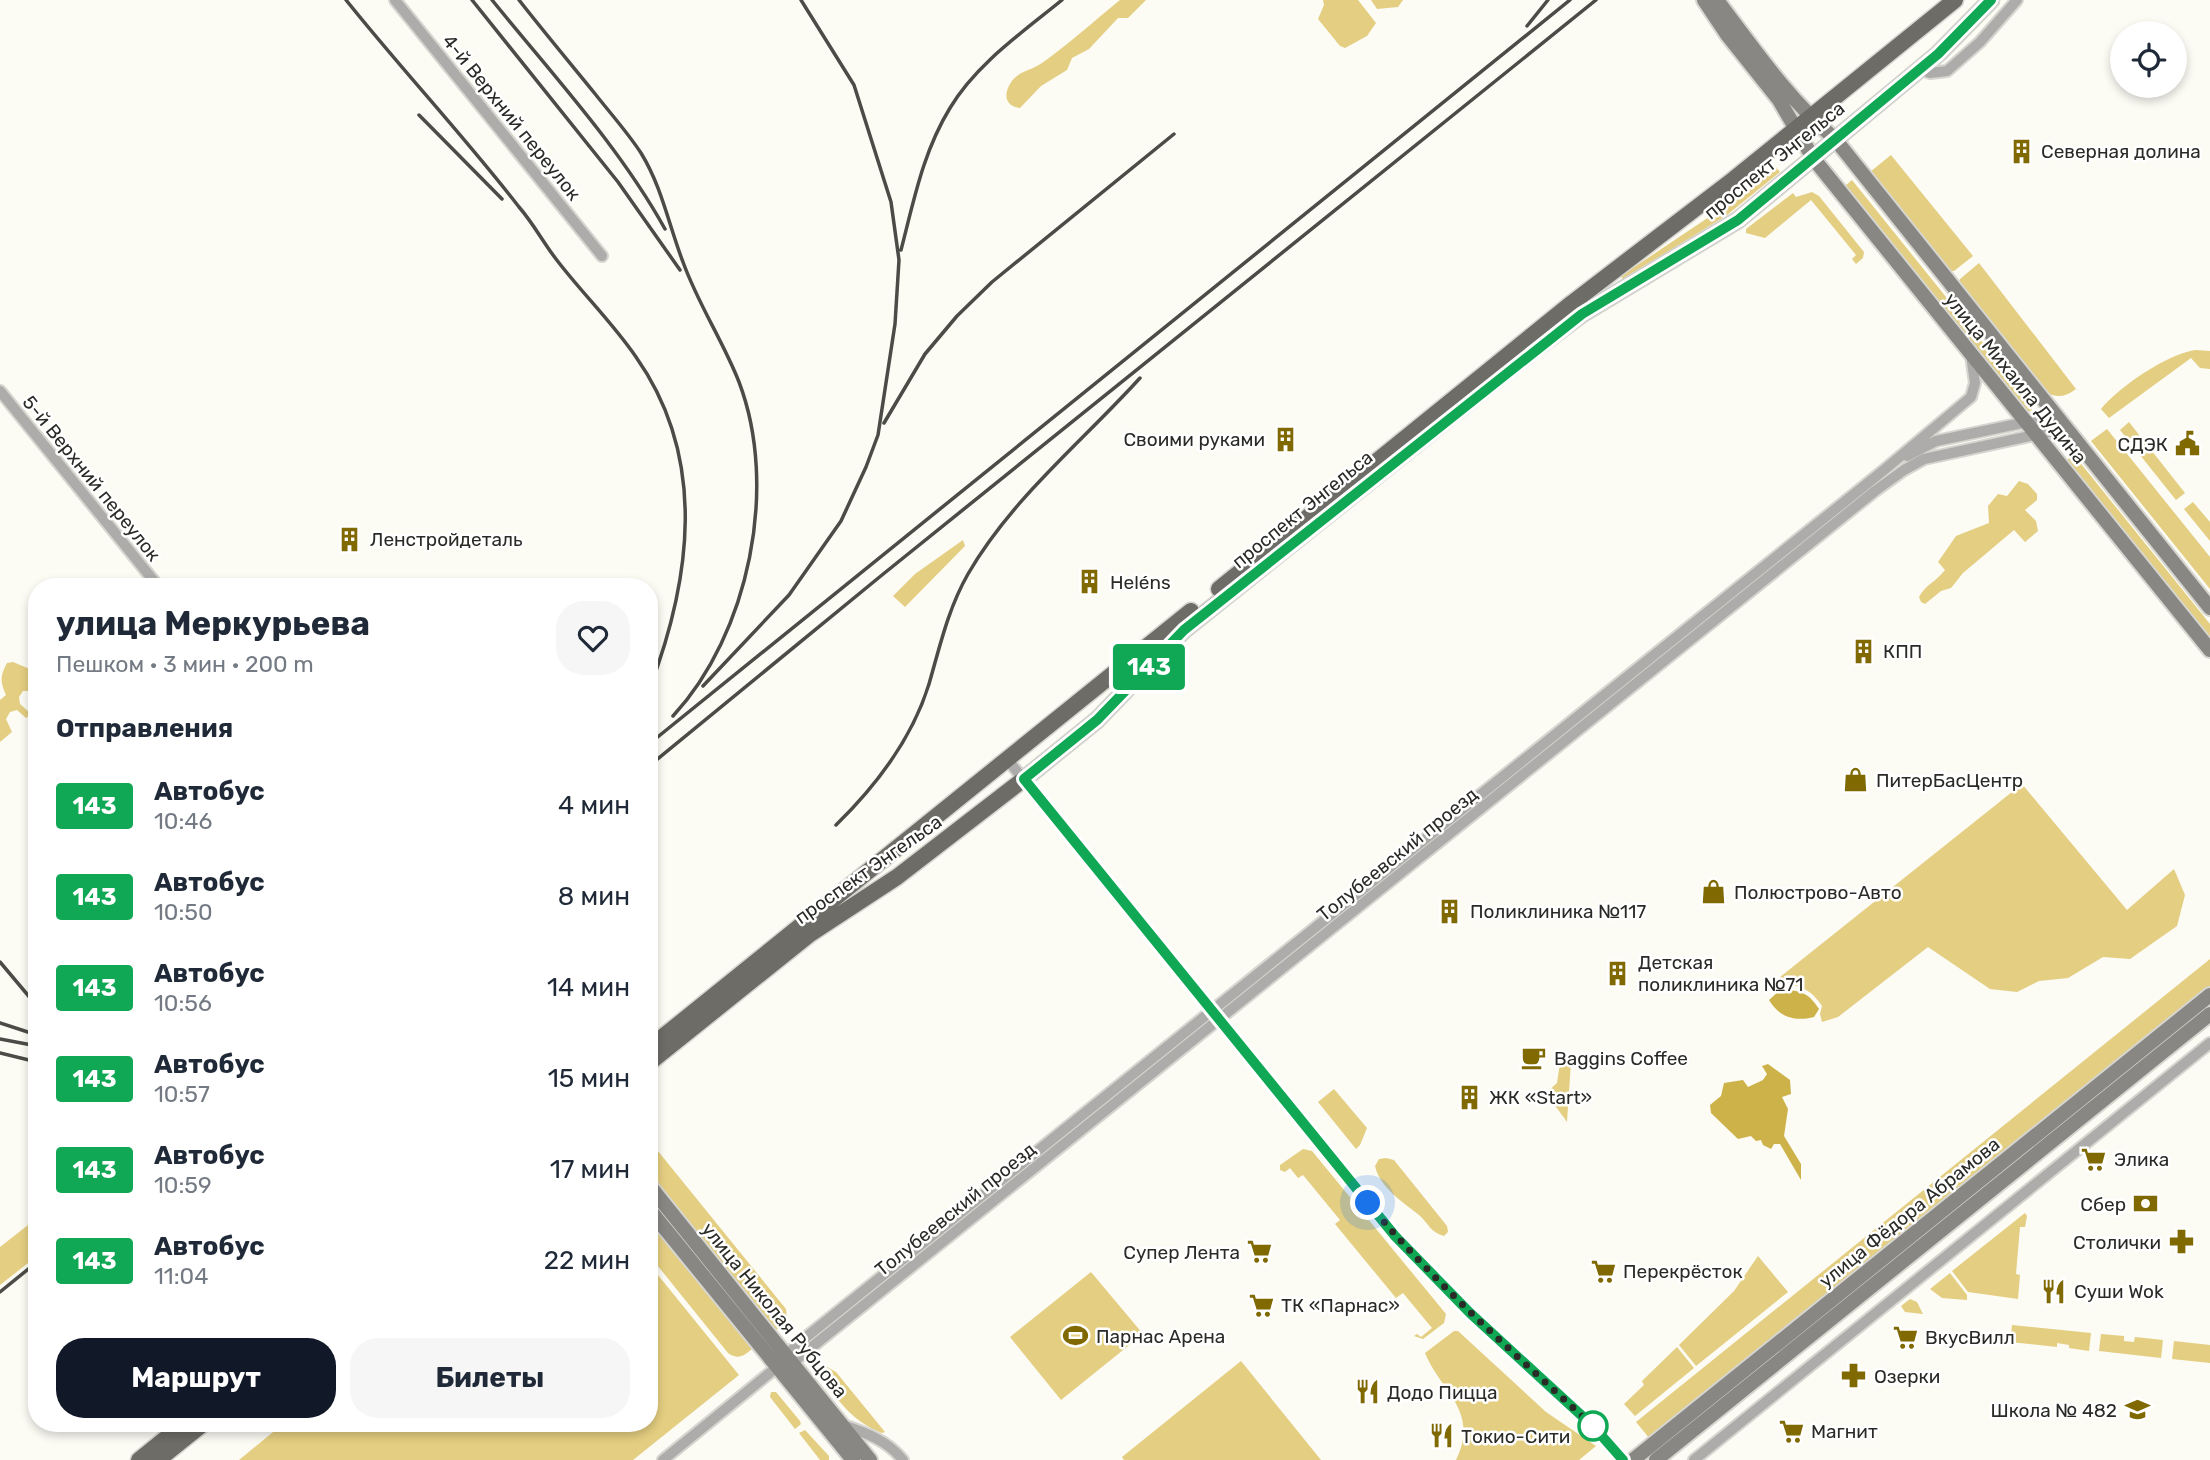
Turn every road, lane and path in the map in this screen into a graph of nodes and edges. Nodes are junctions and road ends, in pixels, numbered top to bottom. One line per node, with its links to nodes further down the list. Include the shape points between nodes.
1 (395, 0): 11 (street, 4-й Верхний переулок)
2 (1704, 0): 8 (street)
3 (1717, 0): 8 (street, via 1788,94)
4 (1955, 0): 8 (main road, проспект Энгельса)
5 (1991, 0): 7 (main road, проспект Энгельса)
6 (2017, 0): 7 (street, via 1947,71 1930,74)
7 (1919, 69): 9 (main road, проспект Энгельса)
8 (1803, 122): 9 (street, улица Михаила Дудина); 10 (street, улица Михаила Дудина); 22 (main road, проспект Энгельса)
9 (1835, 139): 10 (main road, проспект Энгельса); 14 (street, улица Михаила Дудина)
10 (1813, 158): 12 (street, улица Михаила Дудина); 23 (main road, проспект Энгельса, via 1738,220 1582,314 1529,354 1184,630 1097,720)
11 (603, 256)
12 (1970, 352): 15 (street, улица Михаила Дудина); 18 (street, Толубеевский проезд, via 1975,383 1970,397)
13 (0, 391): 19 (street, 5-й Верхний переулок)
14 (2055, 412): 15 (street, Толубеевский проезд); 16 (street, улица Михаила Дудина)
15 (2027, 422): 17 (street, улица Михаила Дудина); 18 (street, Толубеевский проезд, via 1936,441)
16 (2067, 428): 17 (street, Толубеевский проезд); 20 (street, улица Михаила Дудина)
17 (2038, 435): 21 (street, улица Михаила Дудина); 25 (street, Толубеевский проезд, via 1940,454 1904,470)
18 (1884, 470): 25 (street, Толубеевский проезд)
19 (152, 578)
20 (2210, 608)
21 (2210, 650)
22 (1007, 759): 23 (street); 27 (main road, проспект Энгельса)
23 (1024, 779): 25 (street); 29 (main road, проспект Энгельса, via 897,877 810,934)
24 (2210, 995): 43 (street, улица Фёдора Абрамова)
25 (1216, 1014): 32 (street, Толубеевский проезд); 42 (street, via 1395,1236)
26 (2210, 1014): 44 (street, улица Фёдора Абрамова)
27 (658, 1041)
28 (2210, 1043): 45 (street)
29 (658, 1056)
30 (658, 1197): 32 (street, улица Николая Рубцова)
31 (658, 1219): 32 (street, улица Николая Рубцова)
32 (785, 1361): 33 (street, улица Николая Рубцова); 38 (street, Толубеевский проезд); 39 (street, улица Николая Рубцова)
33 (841, 1424): 40 (street, улица Николая Рубцова); 41 (street, via 882,1440)
34 (174, 1432): 36 (main road)
35 (193, 1432): 37 (main road)
36 (139, 1460)
37 (158, 1460)
38 (663, 1460)
39 (853, 1460)
40 (870, 1460)
41 (902, 1460)
42 (1623, 1460)
43 (1633, 1460)
44 (1657, 1460)
45 (1694, 1460)

